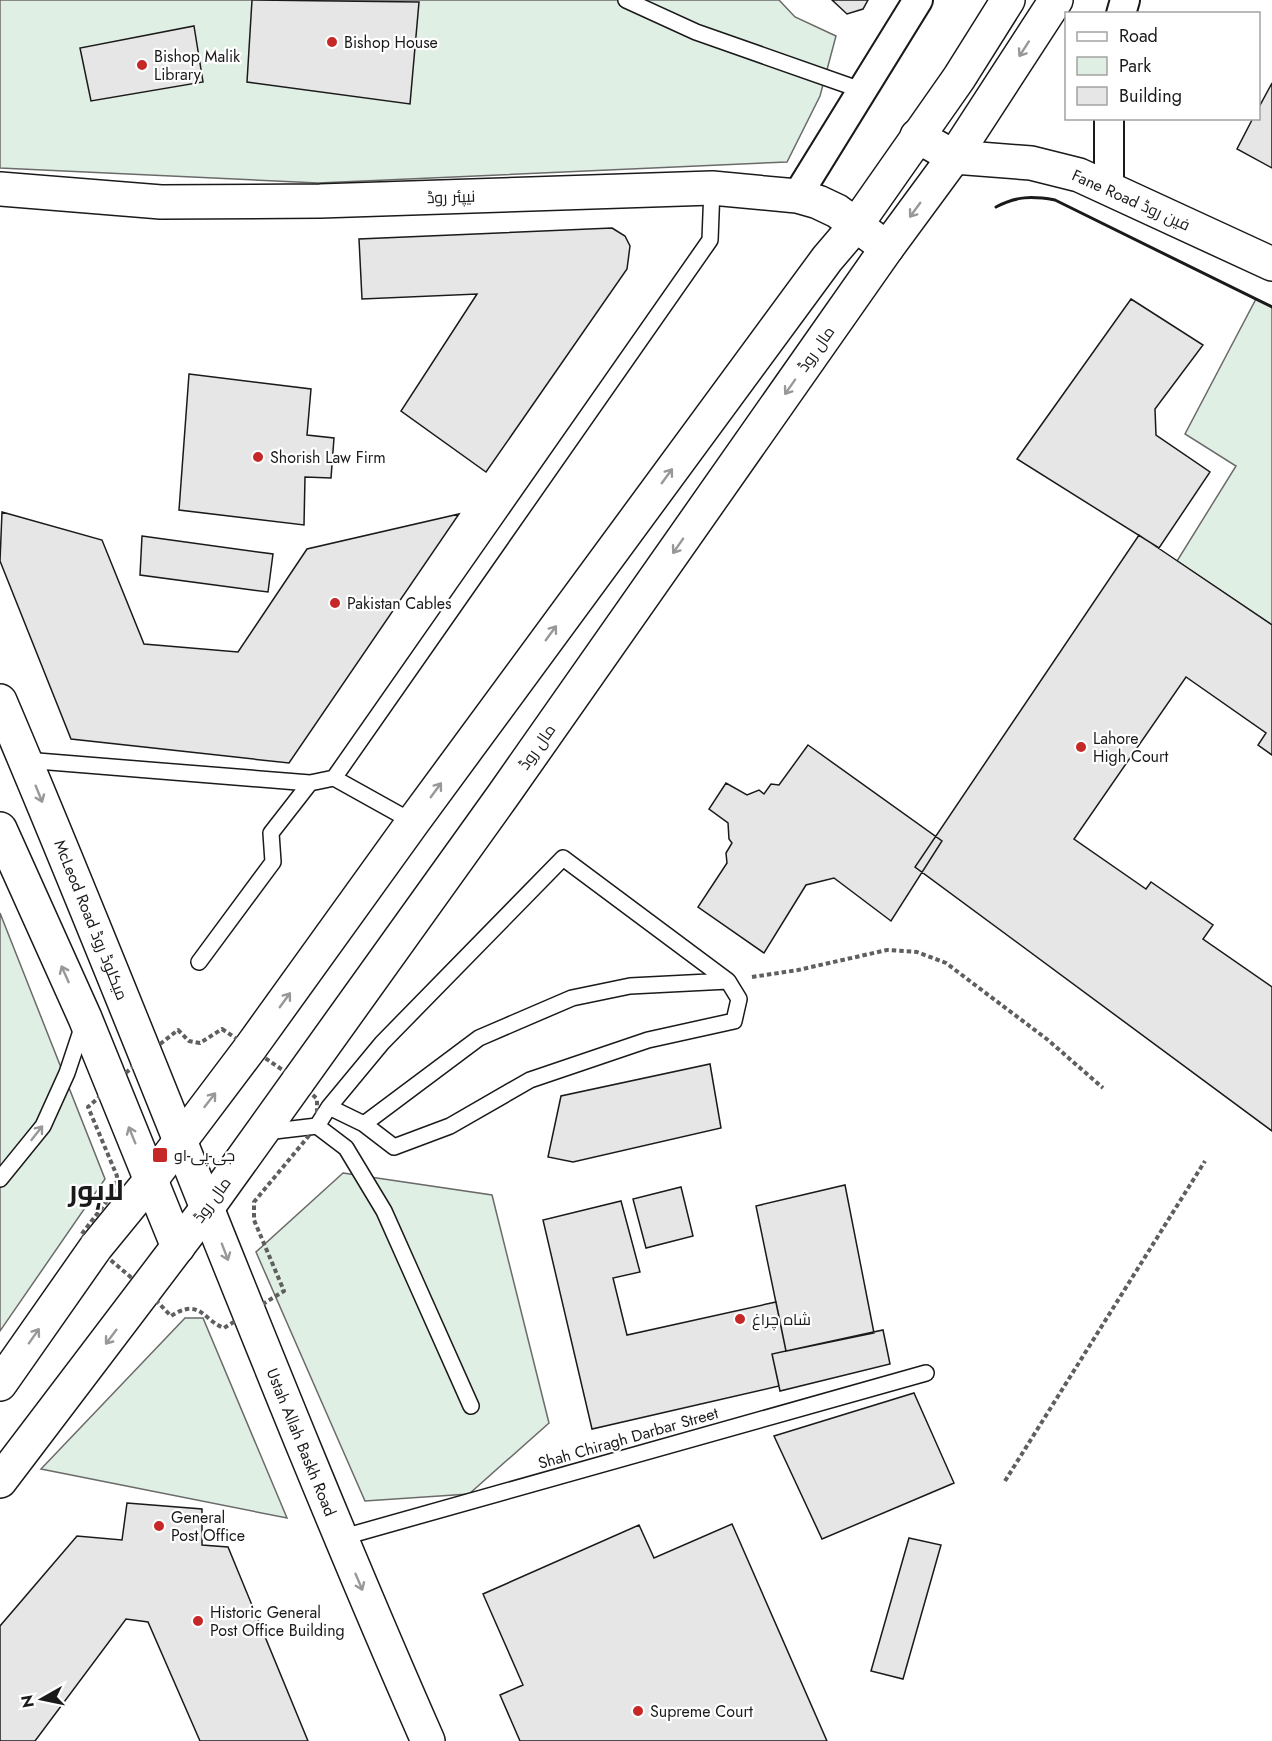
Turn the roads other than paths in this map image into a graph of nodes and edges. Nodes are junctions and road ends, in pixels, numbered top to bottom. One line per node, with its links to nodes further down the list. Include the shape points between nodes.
1 (626, 0): 5 (lane, via 696,32)
2 (918, 0): 5 (street)
3 (1008, 0): 7 (main road)
4 (1056, 0): 8 (main road, مال روڈ, one-way to 8)
5 (861, 90): 12 (street)
6 (1109, 120): 10 (street)
7 (917, 136): 8 (main road, Fane Road فین روڈ); 13 (main road)
8 (954, 157): 10 (main road, Fane Road فین روڈ, via 1031,163 1079,175); 14 (main road, مال روڈ, one-way to 14)
9 (712, 188): 11 (main road, نیپئر روڈ, via 320,201 161,202); 12 (main road, نیپئر روڈ); 18 (lane, via 710,240)
10 (1109, 188): 15 (main road, Fane Road فین روڈ)
11 (0, 189)
12 (796, 196): 13 (main road, نیپئر روڈ, via 837,211)
13 (856, 225): 14 (main road, نیپئر روڈ); 20 (main road, one-way to 13, via 827,259)
14 (887, 248): 28 (main road, مال روڈ, one-way to 28)
15 (1272, 264)
16 (0, 701): 17 (main road, McLeod Road میکلوڈ روڈ)
17 (25, 760): 19 (lane); 29 (main road, McLeod Road میکلوڈ روڈ, one-way to 29)
18 (334, 778): 19 (lane); 20 (lane)
19 (310, 783): 22 (lane, via 271,833 273,862)
20 (413, 822): 29 (main road, one-way to 20)
21 (0, 829): 24 (main road, one-way to 21)
22 (199, 962)
23 (728, 981): 25 (lane, via 563,858 382,1043); 26 (lane, via 630,986 572,998 479,1038); 26 (lane, via 739,999 735,1021 648,1040 530,1080 450,1126 394,1147)
24 (85, 1018): 30 (lane, one-way to 24, via 43,1126 67,1073); 31 (main road, one-way to 24)
25 (329, 1107): 26 (lane); 27 (lane)
26 (364, 1124)
27 (317, 1126): 28 (lane); 36 (lane, via 346,1148 384,1211)
28 (261, 1132): 32 (main road, مال روڈ)
29 (181, 1139): 31 (main road); 32 (main road, Ustah Allah Baskh Road)
30 (0, 1179)
31 (150, 1181): 33 (main road); 35 (main road, one-way to 31, via 96,1247)
32 (208, 1207): 33 (main road, مال روڈ); 38 (main road, Ustah Allah Baskh Road, one-way to 38)
33 (178, 1247): 37 (main road, مال روڈ, one-way to 37)
34 (926, 1373): 38 (lane, Shah Chiragh Darbar Street)
35 (0, 1384)
36 (471, 1406)
37 (0, 1481)
38 (340, 1538): 39 (main road, Ustah Allah Baskh Road, one-way to 39)
39 (428, 1741)

